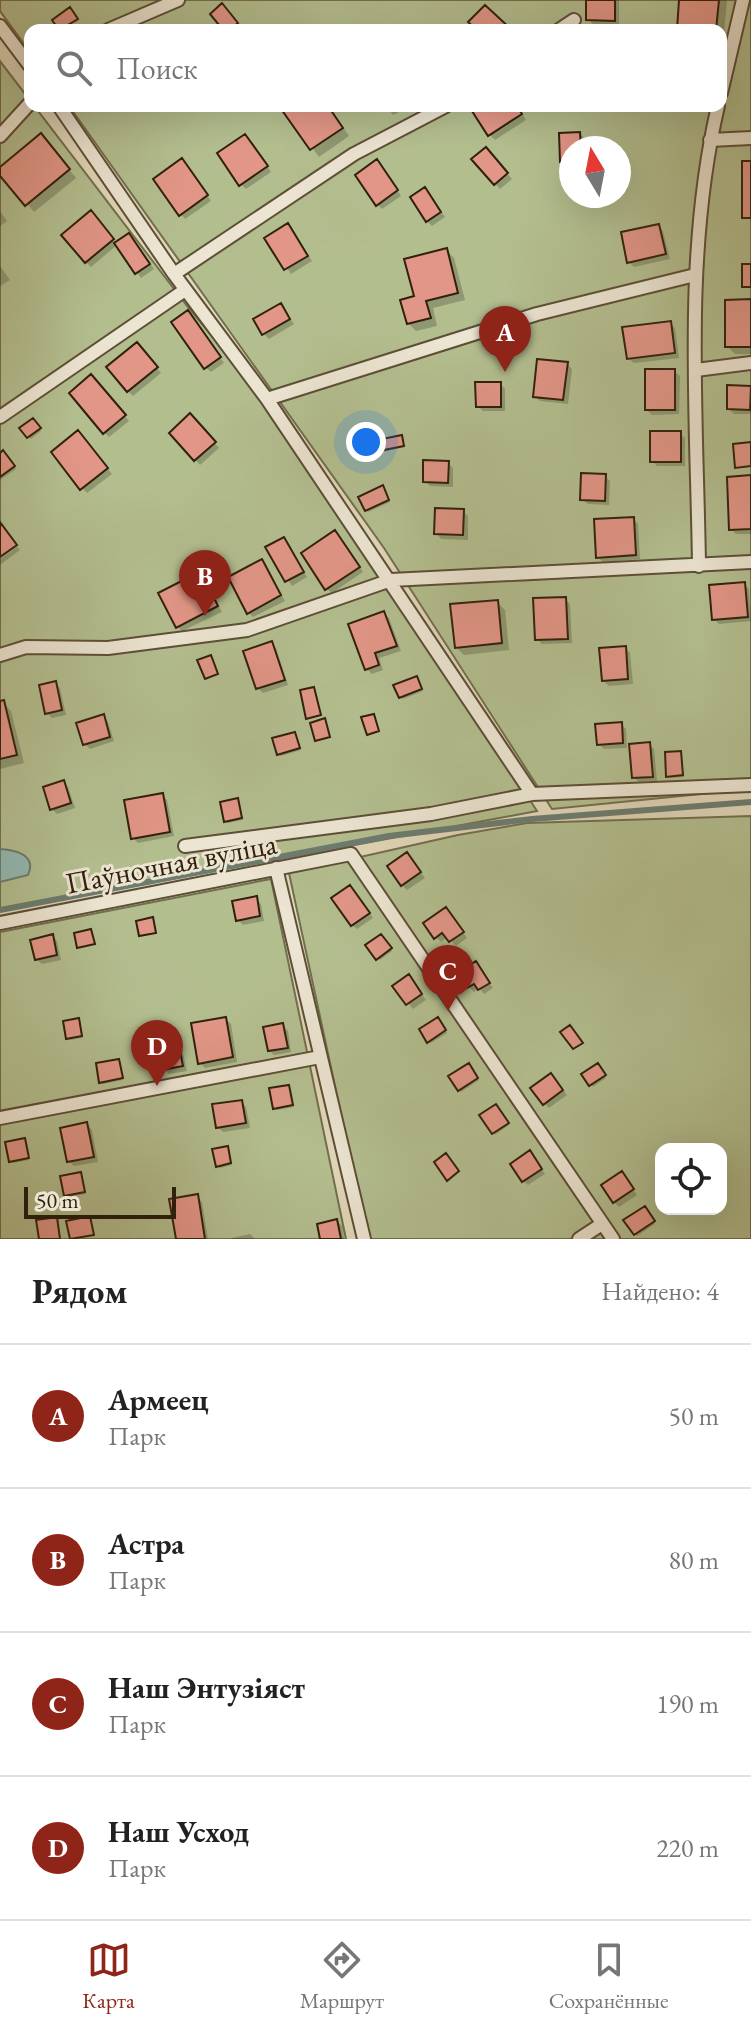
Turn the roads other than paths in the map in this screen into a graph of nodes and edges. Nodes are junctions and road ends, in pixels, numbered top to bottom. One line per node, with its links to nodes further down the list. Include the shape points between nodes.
1 (178, 0): 4 (lane)
2 (743, 0): 8 (lane)
3 (574, 20): 5 (lane)
4 (122, 24)
5 (568, 24)
6 (0, 26): 7 (lane)
7 (24, 58)
8 (727, 68)
9 (24, 110): 13 (lane)
10 (63, 112): 16 (lane)
11 (434, 112): 16 (lane, via 354,154)
12 (717, 112): 15 (lane)
13 (0, 136)
14 (751, 138): 15 (lane)
15 (710, 140): 17 (lane)
16 (174, 274): 18 (lane)
17 (695, 275): 20 (lane); 21 (lane, via 537,314)
18 (185, 290): 21 (lane); 22 (lane)
19 (751, 363): 20 (lane)
20 (696, 370): 24 (lane)
21 (267, 399): 25 (lane)
22 (0, 417)
23 (751, 562): 24 (lane)
24 (699, 566): 25 (lane)
25 (391, 580): 26 (lane, via 247,630 108,648 26,647); 28 (lane)
26 (0, 655)
27 (751, 785): 28 (lane)
28 (532, 794): 29 (lane, via 431,814)
29 (185, 846)
30 (276, 868): 31 (lane, Паўночная вуліца); 32 (lane); 34 (lane, Паўночная вуліца, via 351,854)
31 (0, 923)
32 (320, 1057): 33 (lane); 35 (lane)
33 (0, 1118)
34 (602, 1224): 36 (lane); 37 (lane)
35 (364, 1239)
36 (579, 1239)
37 (613, 1239)

